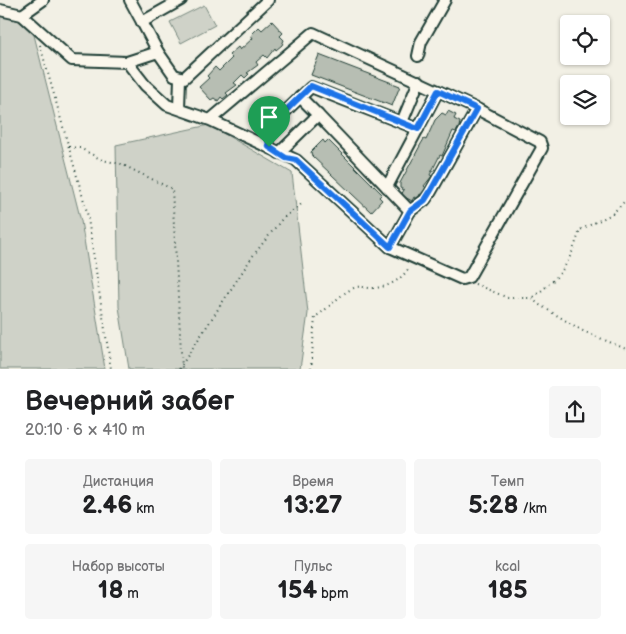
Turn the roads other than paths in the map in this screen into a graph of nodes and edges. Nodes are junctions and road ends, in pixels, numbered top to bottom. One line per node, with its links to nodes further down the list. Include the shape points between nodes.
1 (43, 0): 7 (lane)
2 (130, 0): 8 (lane)
3 (181, 0): 8 (lane)
4 (268, 0): 12 (lane, via 184,78)
5 (445, 0): 10 (lane, via 421,42)
6 (0, 10): 7 (lane)
7 (22, 15): 11 (lane, via 72,60)
8 (142, 22): 9 (lane)
9 (158, 52): 11 (lane); 12 (lane, via 174,75)
10 (418, 56)
11 (127, 62): 16 (lane, via 159,99)
12 (180, 78): 16 (lane)
13 (418, 82): 14 (lane); 19 (lane, via 314,33); 20 (lane)
14 (438, 91): 17 (lane); 21 (lane)
15 (300, 97): 18 (lane); 20 (lane, via 311,86); 22 (lane, via 268,128)
16 (179, 108): 19 (lane)
17 (477, 109): 25 (lane, via 425,200); 26 (lane, via 540,142 542,148 466,279)
18 (318, 115): 23 (lane); 24 (lane)
19 (210, 120): 22 (lane)
20 (402, 122): 21 (lane)
21 (418, 129): 24 (lane)
22 (269, 147): 23 (lane)
23 (279, 153): 26 (lane, via 296,160)
24 (387, 187): 25 (lane)
25 (410, 211): 26 (lane)
26 (390, 247)

